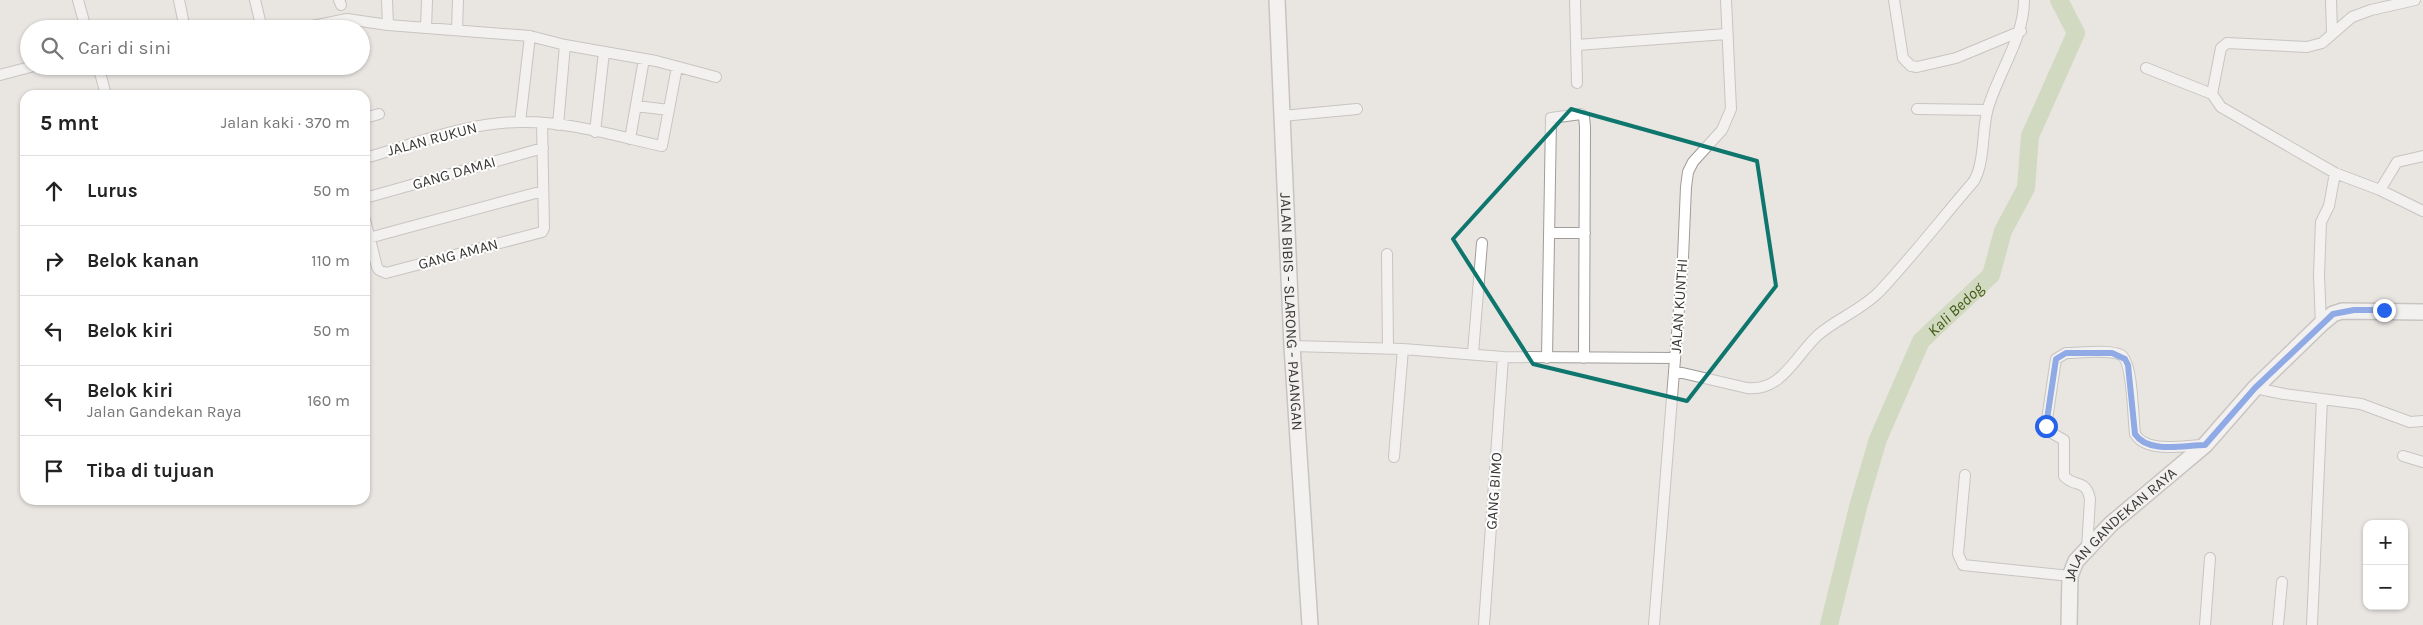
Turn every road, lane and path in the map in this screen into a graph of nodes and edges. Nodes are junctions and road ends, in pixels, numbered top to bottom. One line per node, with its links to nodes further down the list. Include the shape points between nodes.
1 (78, 0): 14 (street)
2 (179, 0): 15 (street)
3 (255, 0): 16 (street)
4 (387, 0): 18 (street)
5 (427, 0): 19 (street)
6 (458, 0): 20 (street)
7 (1277, 0): 44 (main road, JALAN BIBIS - SLARONG - PAJANGAN)
8 (1575, 0): 26 (street)
9 (1726, 0): 23 (street, JALAN KUNTHI)
10 (1894, 0): 21 (street, via 1903,58 1911,66 1956,58)
11 (2024, 0): 21 (street)
12 (2331, 0): 22 (street)
13 (2415, 0): 22 (street, via 2352,17)
14 (84, 20)
15 (183, 20)
16 (260, 20)
17 (370, 23): 18 (street)
18 (388, 25): 19 (street)
19 (426, 28): 20 (street)
20 (457, 30): 24 (street)
21 (2021, 31): 42 (street, via 2002,67)
22 (2332, 32): 37 (street, via 2322,43 2307,47 2227,43 2221,48)
23 (1726, 34): 26 (street); 74 (street, JALAN KUNTHI, via 1731,109 1722,130 1688,172)
24 (530, 36): 25 (street); 46 (street)
25 (565, 45): 27 (street); 48 (street)
26 (1577, 45): 35 (street)
27 (604, 52): 28 (street); 49 (street)
28 (644, 59): 29 (street); 38 (street)
29 (677, 67): 34 (street); 40 (street)
30 (2146, 68): 37 (street)
31 (20, 70): 32 (street)
32 (0, 75)
33 (100, 75): 36 (street)
34 (716, 77)
35 (1577, 83)
36 (105, 90)
37 (2212, 94): 54 (street, via 2221,107)
38 (636, 106): 40 (street); 50 (street)
39 (1917, 108): 42 (street)
40 (669, 110): 50 (street, JALAN RUKUN, via 662,146)
41 (1356, 110): 44 (street)
42 (1987, 110): 75 (street, via 1981,162 1974,181 1879,292 1816,337 1779,380 1758,389)
43 (379, 114): 45 (street)
44 (1282, 116): 67 (main road, JALAN BIBIS - SLARONG - PAJANGAN)
45 (370, 117)
46 (520, 122): 47 (street, JALAN RUKUN); 53 (street, JALAN RUKUN, via 475,127)
47 (542, 123): 48 (street, JALAN RUKUN); 51 (street)
48 (558, 125): 49 (street, JALAN RUKUN)
49 (595, 132): 50 (street, JALAN RUKUN)
50 (630, 139)
51 (543, 148): 56 (street); 57 (street, GANG DAMAI)
52 (2423, 156): 55 (street, via 2397,162)
53 (370, 157)
54 (2335, 173): 55 (street); 66 (street, via 2329,206 2321,222)
55 (2380, 190): 58 (street)
56 (543, 191): 61 (street); 63 (street, GANG AMAN, via 542,232 386,273 377,267)
57 (370, 197)
58 (2423, 211)
59 (1549, 233): 60 (street); 60 (street, via 1551,118 1581,114 1585,120); 72 (street)
60 (1585, 233): 73 (street)
61 (370, 237)
62 (1482, 243): 70 (street)
63 (370, 247)
64 (1386, 254): 68 (street)
65 (2423, 312): 66 (main road, JALAN GANDEKAN RAYA, via 2342,311)
66 (2321, 324): 76 (main road, JALAN GANDEKAN RAYA)
67 (1292, 346): 68 (street); 88 (main road, JALAN BIBIS - SLARONG - PAJANGAN)
68 (1388, 348): 69 (street)
69 (1404, 349): 70 (street); 81 (street)
70 (1473, 354): 71 (street)
71 (1503, 357): 72 (street); 89 (street, GANG BIMO)
72 (1547, 358): 73 (street)
73 (1584, 358): 74 (street)
74 (1675, 358): 75 (street, JALAN KUNTHI)
75 (1674, 371): 90 (street, JALAN KUNTHI)
76 (2255, 388): 77 (street); 79 (main road, JALAN GANDEKAN RAYA)
77 (2322, 399): 78 (street, via 2361,404 2410,422); 94 (street)
78 (2423, 421)
79 (2205, 445): 84 (main road, JALAN GANDEKAN RAYA, via 2111,524); 84 (street, via 2150,446 2139,441 2135,434 2128,365 2121,356 2094,353 2060,355 2056,359 2046,426 2064,440 2064,476 2080,483 2089,492)
80 (2403, 456): 82 (street)
81 (1394, 458)
82 (2423, 462)
83 (1966, 475): 86 (street, via 1958,554 1963,565)
84 (2087, 549): 86 (main road, JALAN GANDEKAN RAYA, via 2076,561)
85 (2210, 558): 92 (street)
86 (2070, 576): 91 (main road, JALAN GANDEKAN RAYA)
87 (2282, 582): 93 (street)
88 (1310, 625)
89 (1484, 625)
90 (1654, 625)
91 (2068, 625)
92 (2205, 625)
93 (2278, 625)
94 (2312, 625)

